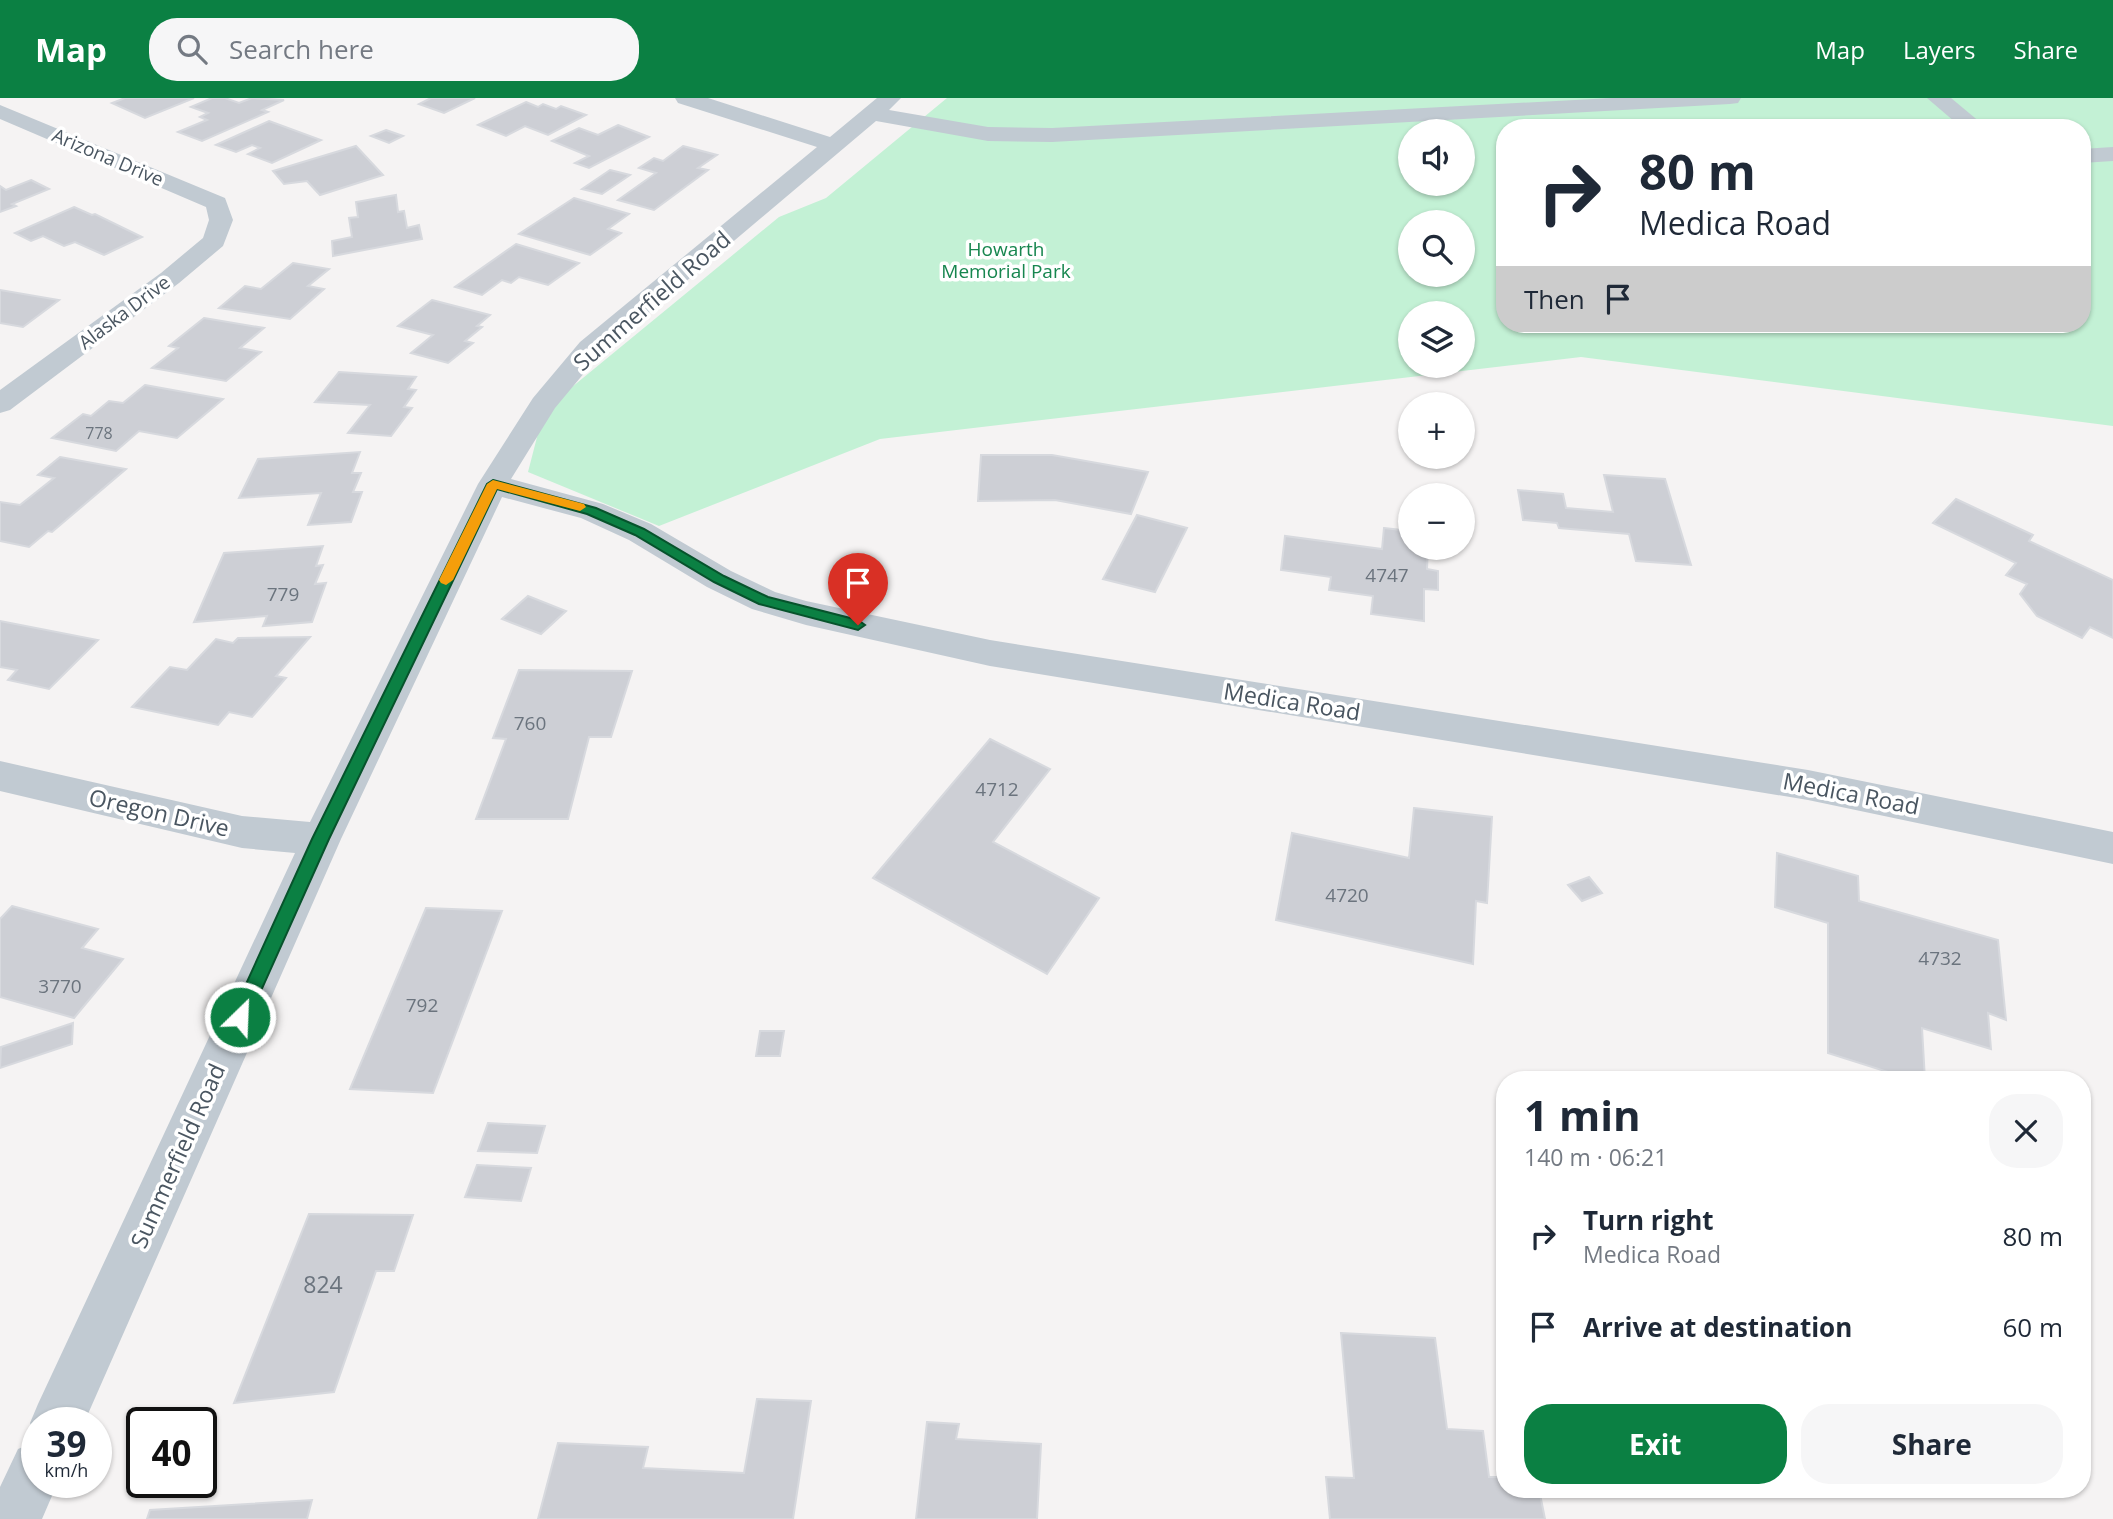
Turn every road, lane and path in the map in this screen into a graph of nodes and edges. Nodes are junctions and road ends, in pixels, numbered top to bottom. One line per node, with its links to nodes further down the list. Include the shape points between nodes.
1 (686, 98): 9 (street)
2 (890, 98): 6 (street, Summerfield Road)
3 (1730, 98): 6 (street, via 1052,135 988,134)
4 (1938, 98): 8 (street)
5 (30, 104): 7 (street)
6 (870, 113): 9 (street, Summerfield Road)
7 (3, 115): 12 (street, Arizona Drive)
8 (1965, 119)
9 (834, 145): 14 (street, Summerfield Road, via 590,348 543,404)
10 (2113, 154): 11 (street)
11 (2091, 155)
12 (217, 203): 13 (street, Alaska Drive, via 221,220 214,241)
13 (0, 404)
14 (493, 484): 16 (street, Summerfield Road); 17 (street, Medica Road, via 592,511 640,532 764,601 806,613 990,653 1808,785)
15 (0, 776): 16 (street, Oregon Drive, via 242,832)
16 (321, 839): 18 (street, Summerfield Road)
17 (2113, 848)
18 (64, 1407)
19 (23, 1498): 20 (street)
20 (14, 1519)

